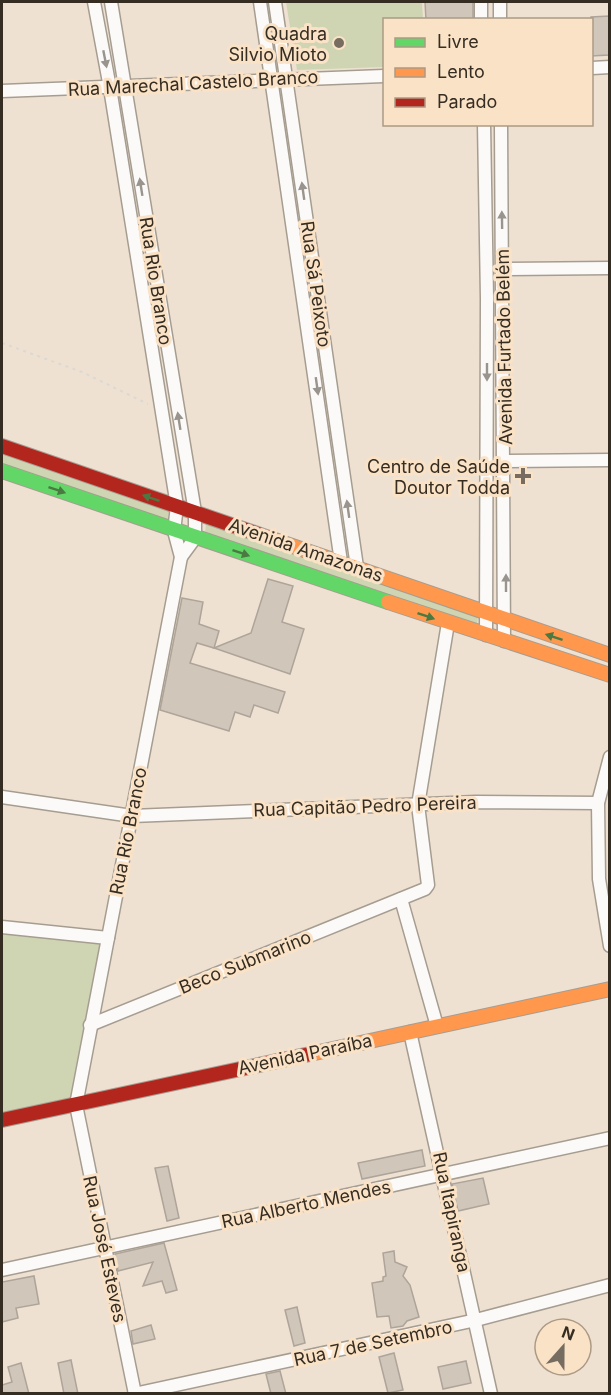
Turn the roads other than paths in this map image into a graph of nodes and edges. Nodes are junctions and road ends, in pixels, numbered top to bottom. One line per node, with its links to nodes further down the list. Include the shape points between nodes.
1 (94, 2): 15 (street, Rua Rio Branco, one-way to 15)
2 (111, 2): 14 (street, Rua Rio Branco)
3 (260, 2): 12 (street, Rua Sá Peixoto)
4 (275, 2): 13 (street, Rua Sá Peixoto)
5 (481, 2): 7 (street)
6 (500, 2): 8 (street)
7 (481, 18)
8 (500, 18)
9 (609, 67): 10 (street)
10 (593, 68)
11 (383, 76): 13 (street, Rua Marechal Castelo Branco)
12 (272, 79): 13 (street, Rua Marechal Castelo Branco); 14 (street, Rua Marechal Castelo Branco); 32 (street, Rua Sá Peixoto, one-way to 32)
13 (287, 79): 33 (street, Rua Sá Peixoto, one-way to 13)
14 (124, 87): 15 (street, Rua Marechal Castelo Branco); 28 (street, Rua Rio Branco, one-way to 14)
15 (110, 88): 16 (street, Rua Marechal Castelo Branco); 27 (street, Rua Rio Branco)
16 (2, 91)
17 (484, 126): 21 (street, Avenida Furtado Belém)
18 (501, 126): 20 (street, Avenida Furtado Belém, one-way to 18)
19 (609, 268): 20 (street)
20 (503, 269): 22 (street, Avenida Furtado Belém)
21 (487, 298): 22 (street); 34 (street, Avenida Furtado Belém, one-way to 34)
22 (501, 299): 25 (street, Avenida Furtado Belém)
23 (2, 446): 27 (street, Avenida Amazonas, one-way to 23)
24 (609, 460): 25 (street)
25 (505, 461): 35 (street, Avenida Furtado Belém, one-way to 25)
26 (2, 471): 29 (street, Avenida Amazonas, one-way to 29)
27 (177, 506): 28 (street, Avenida Amazonas); 29 (street, Rua Rio Branco)
28 (195, 512): 30 (street, Rua Rio Branco); 32 (street, Avenida Amazonas)
29 (174, 531): 30 (street, Avenida Amazonas); 31 (street, Rua Rio Branco)
30 (195, 538): 31 (street, Rua Rio Branco); 36 (street, Avenida Amazonas, one-way to 36)
31 (181, 557): 45 (street, Rua Rio Branco)
32 (341, 562): 33 (street, Avenida Amazonas)
33 (357, 567): 34 (street, Avenida Amazonas)
34 (486, 614): 35 (street, Avenida Amazonas); 37 (street, Avenida Furtado Belém)
35 (506, 621): 38 (street, Avenida Furtado Belém); 39 (street, Avenida Amazonas, one-way to 35)
36 (448, 623): 37 (street, Avenida Amazonas); 44 (street)
37 (486, 635): 38 (street, Avenida Amazonas)
38 (504, 641): 40 (street, Avenida Amazonas)
39 (609, 654)
40 (609, 675)
41 (609, 757): 43 (street)
42 (2, 797): 45 (street, Rua Capitão Pedro Pereira)
43 (598, 803): 44 (street, Rua Capitão Pedro Pereira, via 506,801); 46 (street)
44 (418, 805): 45 (street, Rua Capitão Pedro Pereira); 47 (street, Beco Submarino, via 428,885 420,894)
45 (132, 816): 49 (street, Rua Rio Branco)
46 (604, 877): 50 (street)
47 (401, 899): 52 (street, Beco Submarino); 53 (street)
48 (2, 927): 49 (street)
49 (108, 938): 52 (street, Rua Rio Branco)
50 (609, 946)
51 (609, 989): 53 (street, Avenida Paraíba)
52 (90, 1025): 55 (street, Rua Rio Branco)
53 (437, 1026): 54 (street, Avenida Paraíba)
54 (410, 1032): 55 (street, Avenida Paraíba); 58 (street, Rua Itapiranga)
55 (76, 1105): 56 (street, Avenida Paraíba); 59 (street, Rua José Esteves)
56 (2, 1120)
57 (609, 1138): 58 (street, Rua Alberto Mendes)
58 (444, 1175): 59 (street, Rua Alberto Mendes); 62 (street, Rua Itapiranga)
59 (103, 1247): 60 (street, Rua Alberto Mendes); 63 (street, Rua José Esteves)
60 (2, 1270)
61 (609, 1285): 62 (street, Rua 7 de Setembro)
62 (476, 1320): 63 (street, Rua 7 de Setembro); 64 (street, Rua Itapiranga)
63 (135, 1393)
64 (492, 1394)

